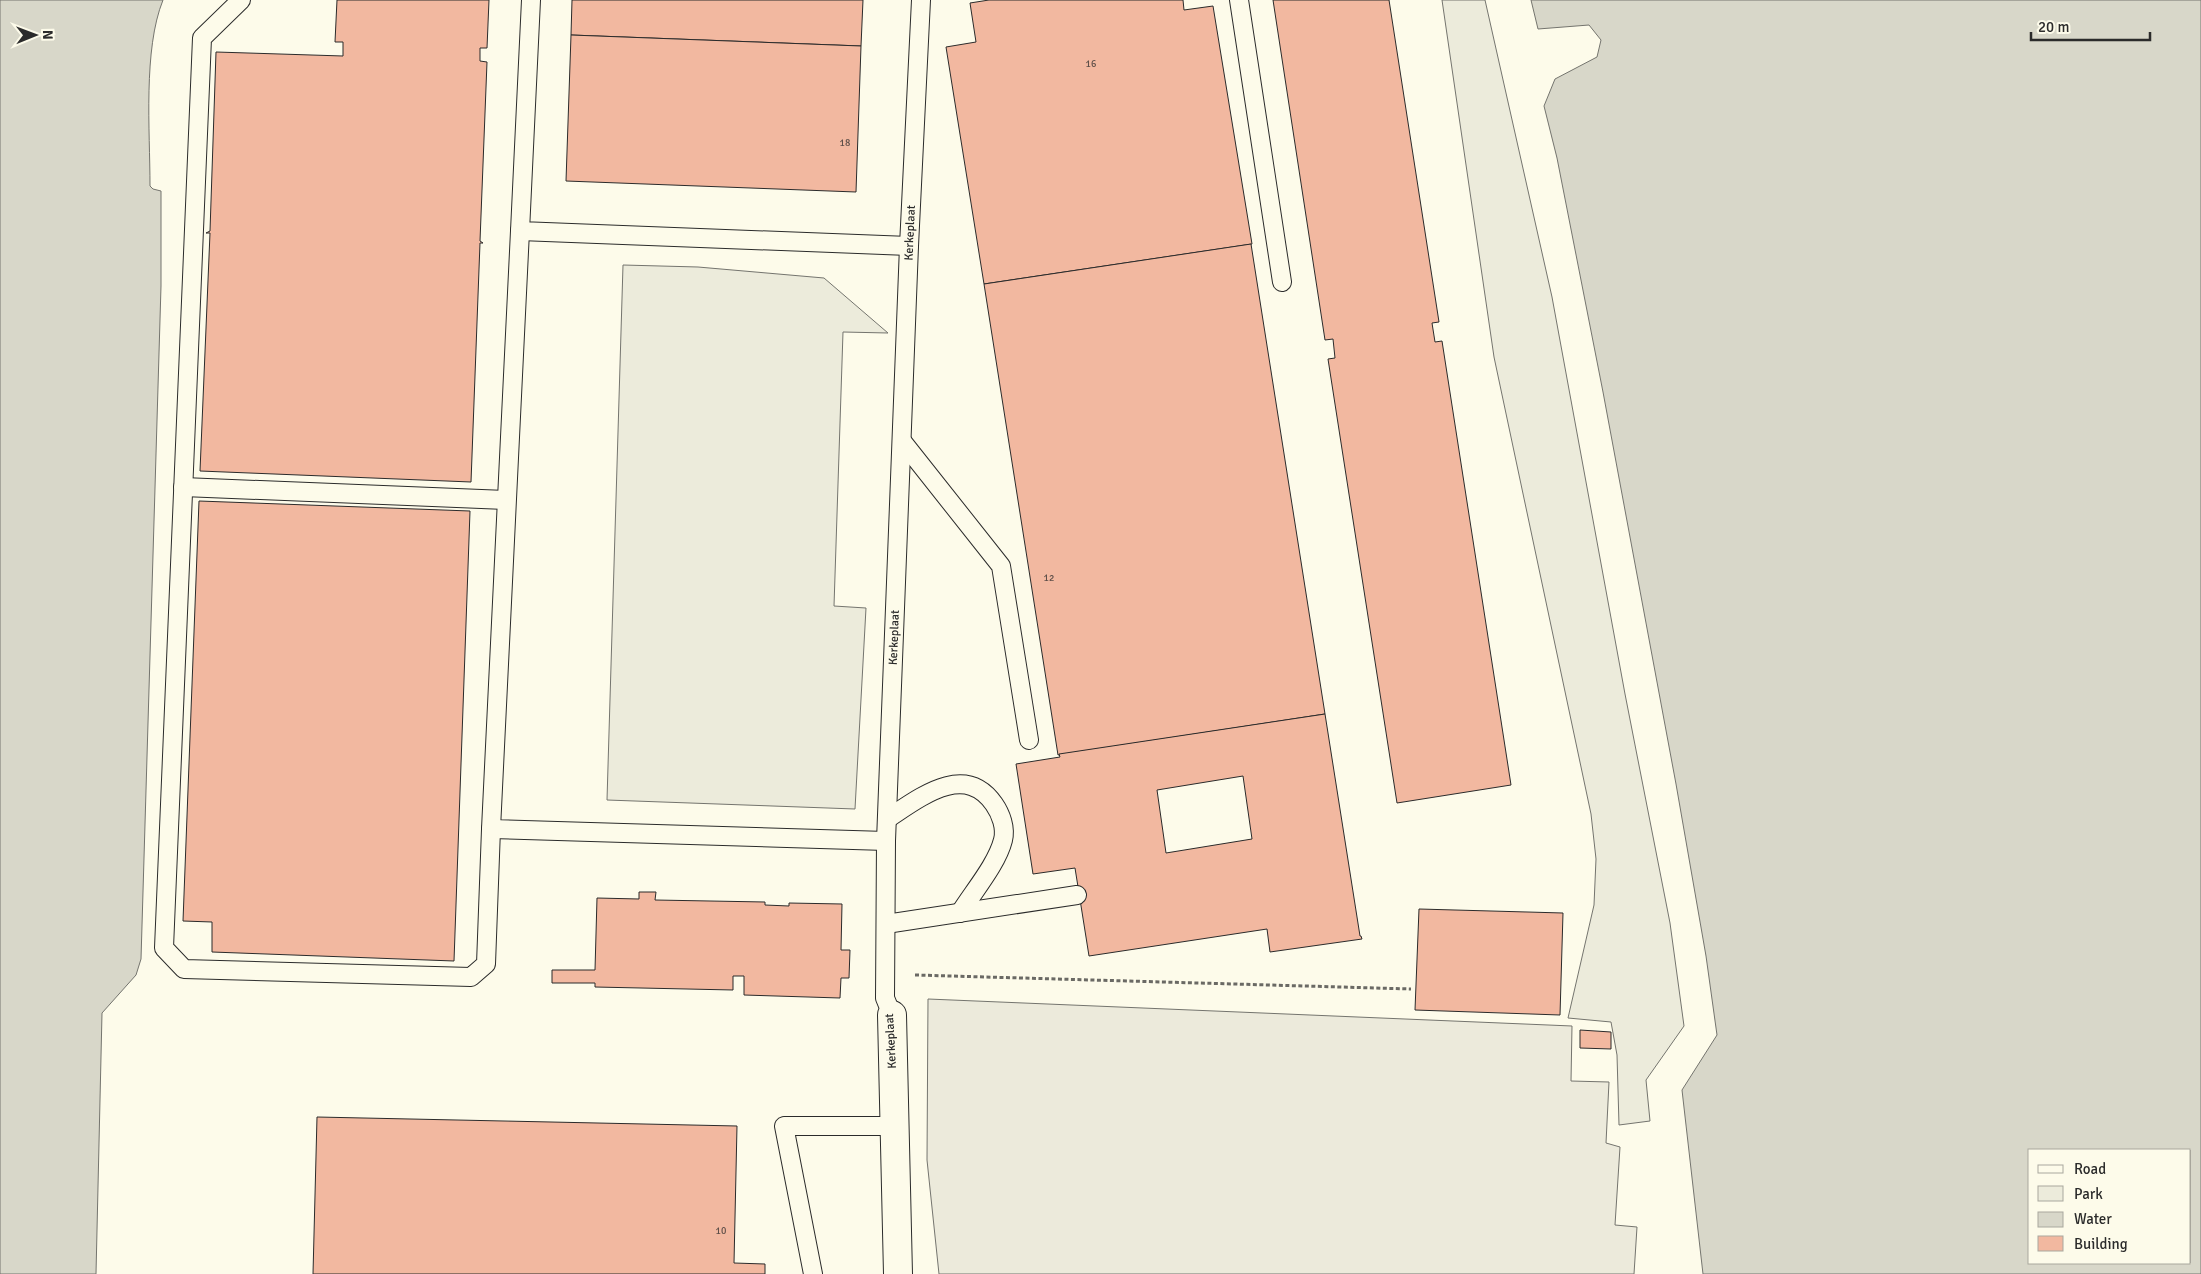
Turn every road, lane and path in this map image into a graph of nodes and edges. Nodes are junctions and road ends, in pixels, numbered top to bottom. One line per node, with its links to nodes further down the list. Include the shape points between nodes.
1 (241, 0): 9 (lane, via 202,38)
2 (531, 0): 5 (lane)
3 (921, 0): 6 (lane, Kerkeplaat)
4 (1239, 0): 7 (lane)
5 (520, 231): 6 (lane); 10 (lane)
6 (909, 246): 8 (lane, Kerkeplaat)
7 (1282, 282)
8 (902, 441): 11 (lane, via 1001,566); 12 (lane, Kerkeplaat)
9 (183, 487): 10 (lane); 13 (lane, via 164,948 184,969 471,977 486,964)
10 (506, 500): 13 (lane)
11 (1029, 740)
12 (887, 819): 14 (lane, Kerkeplaat); 16 (lane, via 937,788 950,784 965,784 990,798 1003,824 1003,838 999,852)
13 (491, 829): 14 (lane)
14 (886, 841): 17 (lane, Kerkeplaat)
15 (1077, 895): 16 (lane)
16 (960, 913): 17 (lane)
17 (886, 924): 18 (lane, Kerkeplaat)
18 (886, 974): 19 (path); 20 (lane, Kerkeplaat, via 885,998)
19 (1412, 989)
20 (892, 1015): 21 (street, Kerkeplaat)
21 (894, 1126): 22 (lane, via 784,1126); 23 (street, Kerkeplaat)
22 (813, 1274)
23 (898, 1274)

